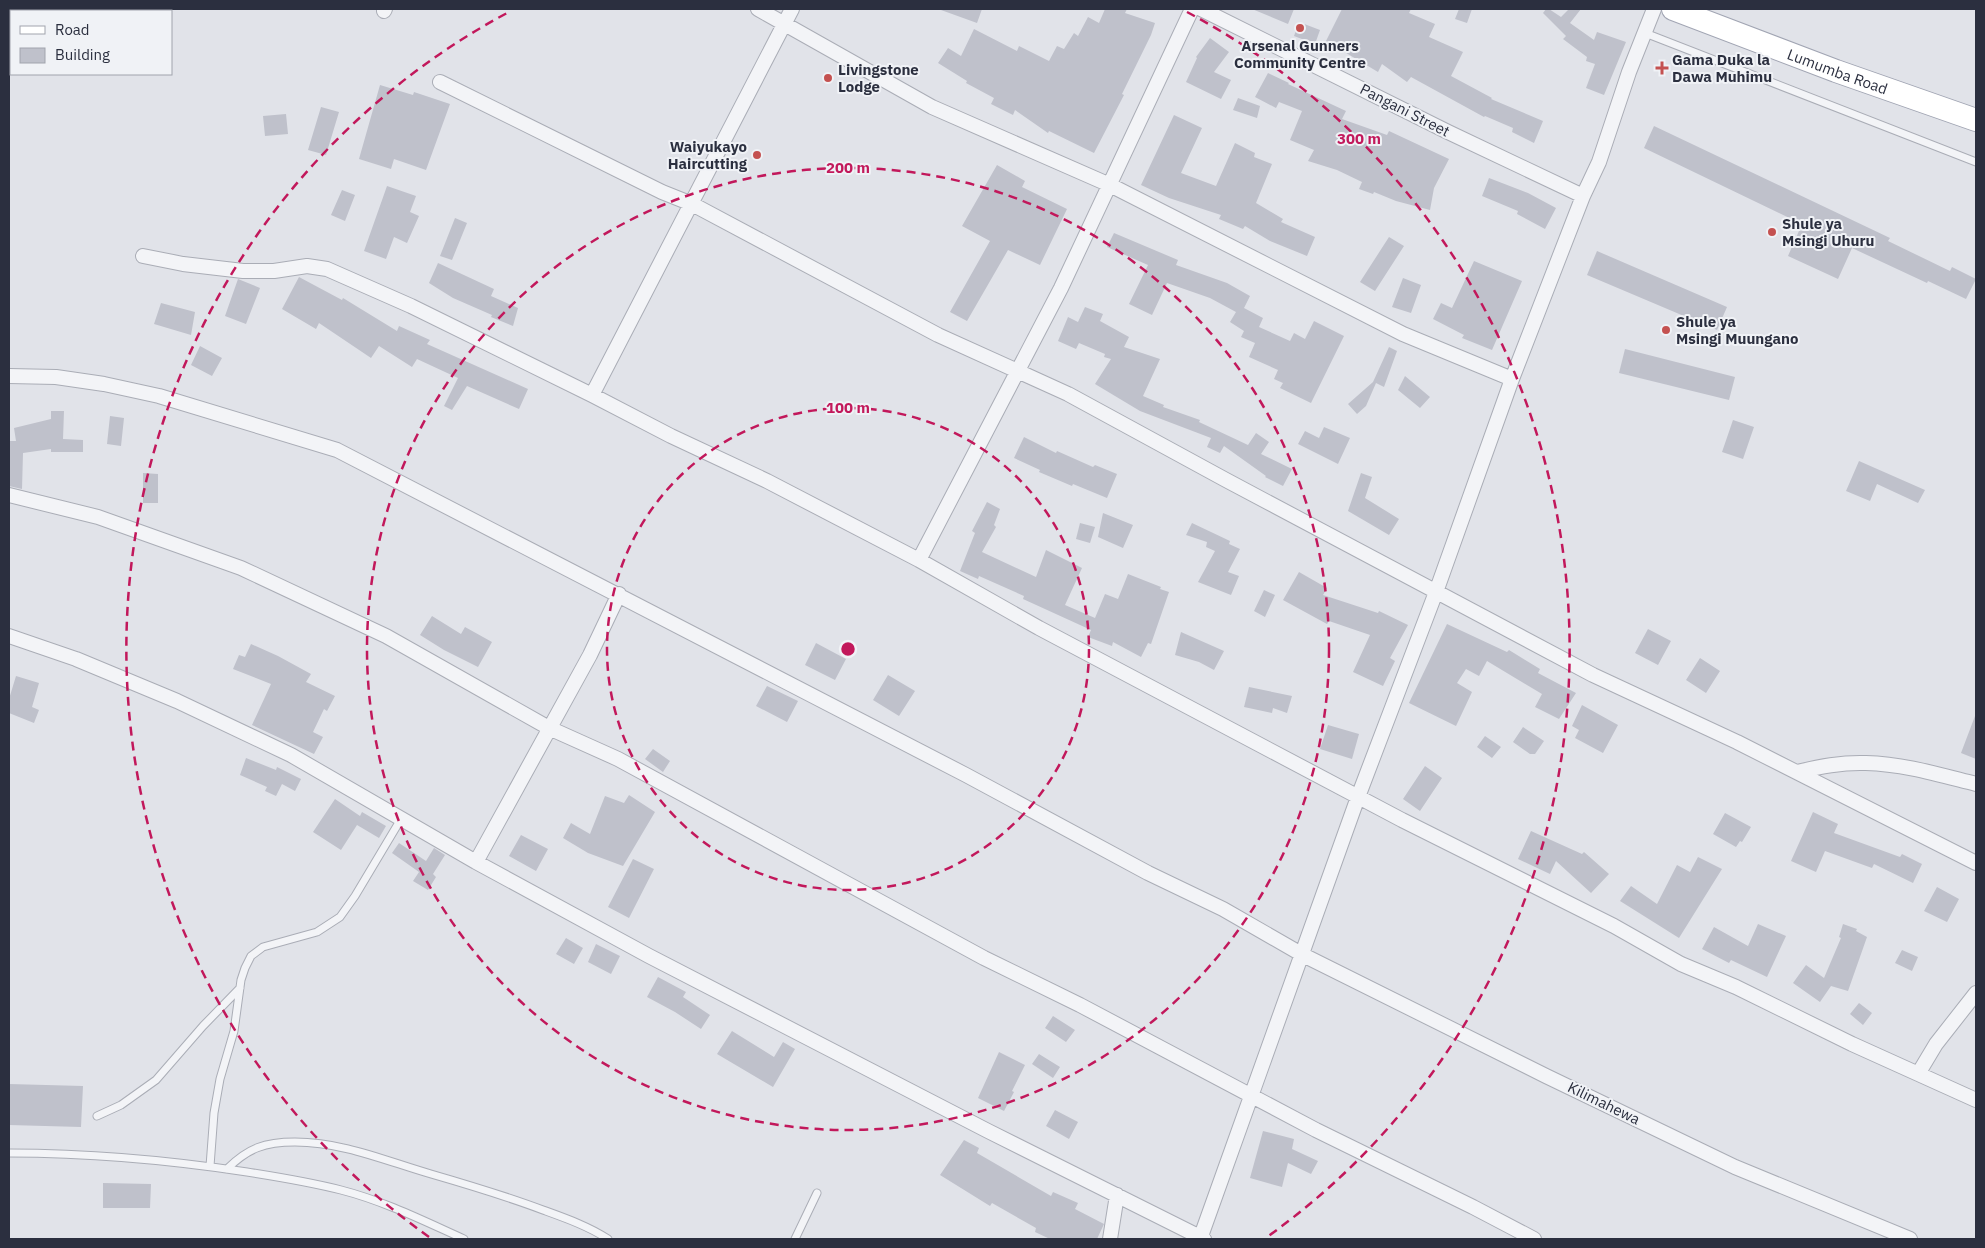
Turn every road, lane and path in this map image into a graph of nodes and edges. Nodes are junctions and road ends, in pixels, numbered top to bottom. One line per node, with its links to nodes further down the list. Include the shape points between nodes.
1 (758, 9): 7 (street)
2 (792, 9): 7 (street)
3 (1192, 9): 12 (street)
4 (1201, 9): 13 (street, Pangani Street)
5 (1654, 9): 8 (street)
6 (1673, 9): 10 (main road, Lumumba Road)
7 (783, 23): 12 (street, via 932,107); 14 (street)
8 (1645, 33): 11 (lane); 13 (street, via 1599,162)
9 (440, 82): 14 (street)
10 (1976, 120)
11 (1976, 162)
12 (1110, 185): 16 (street); 18 (street, via 1403,334)
13 (1583, 196): 18 (street)
14 (692, 204): 16 (street, via 938,335); 19 (street)
15 (143, 256): 19 (street, via 243,271 307,266 327,269 412,306)
16 (1017, 371): 21 (street); 22 (street, via 1068,394)
17 (9, 376): 23 (street, Kilimahewa, via 94,382 159,396 337,450)
18 (1512, 379): 22 (street)
19 (592, 395): 21 (street)
20 (9, 495): 25 (street, via 98,516 241,568 386,636)
21 (919, 560): 28 (street, via 1039,628)
22 (1436, 592): 26 (street, via 1593,675); 28 (street)
23 (619, 594): 25 (street, via 590,655); 32 (street, Kilimahewa, via 1148,873 1223,909)
24 (9, 636): 29 (street, via 177,702 291,755)
25 (549, 728): 30 (street); 36 (street, via 618,759 960,944)
26 (1797, 772): 27 (street, via 1865,762 1911,767); 31 (street)
27 (1976, 784)
28 (1358, 797): 32 (street); 35 (street, via 1614,926 1681,964)
29 (401, 819): 30 (street); 33 (lane, via 340,917 317,932 262,947 251,956)
30 (476, 862): 43 (street, via 649,956)
31 (1976, 863)
32 (1303, 955): 36 (street); 50 (street, Kilimahewa, via 1735,1167)
33 (240, 988): 38 (lane, via 156,1080 121,1105); 40 (lane, via 234,1031 220,1079)
34 (1976, 993): 35 (street, via 1936,1044)
35 (1918, 1074): 37 (street)
36 (1253, 1095): 48 (street); 49 (street)
37 (1976, 1100)
38 (97, 1116)
39 (9, 1153): 40 (lane, via 69,1153)
40 (210, 1166): 41 (lane)
41 (227, 1169): 44 (lane, via 342,1190 391,1206); 45 (lane, via 251,1149 274,1143 332,1144 520,1202 591,1228)
42 (817, 1193): 46 (lane)
43 (1117, 1195): 47 (street); 48 (street)
44 (464, 1239)
45 (608, 1239)
46 (795, 1239)
47 (1110, 1239)
48 (1202, 1239)
49 (1534, 1239)
50 (1910, 1239)

